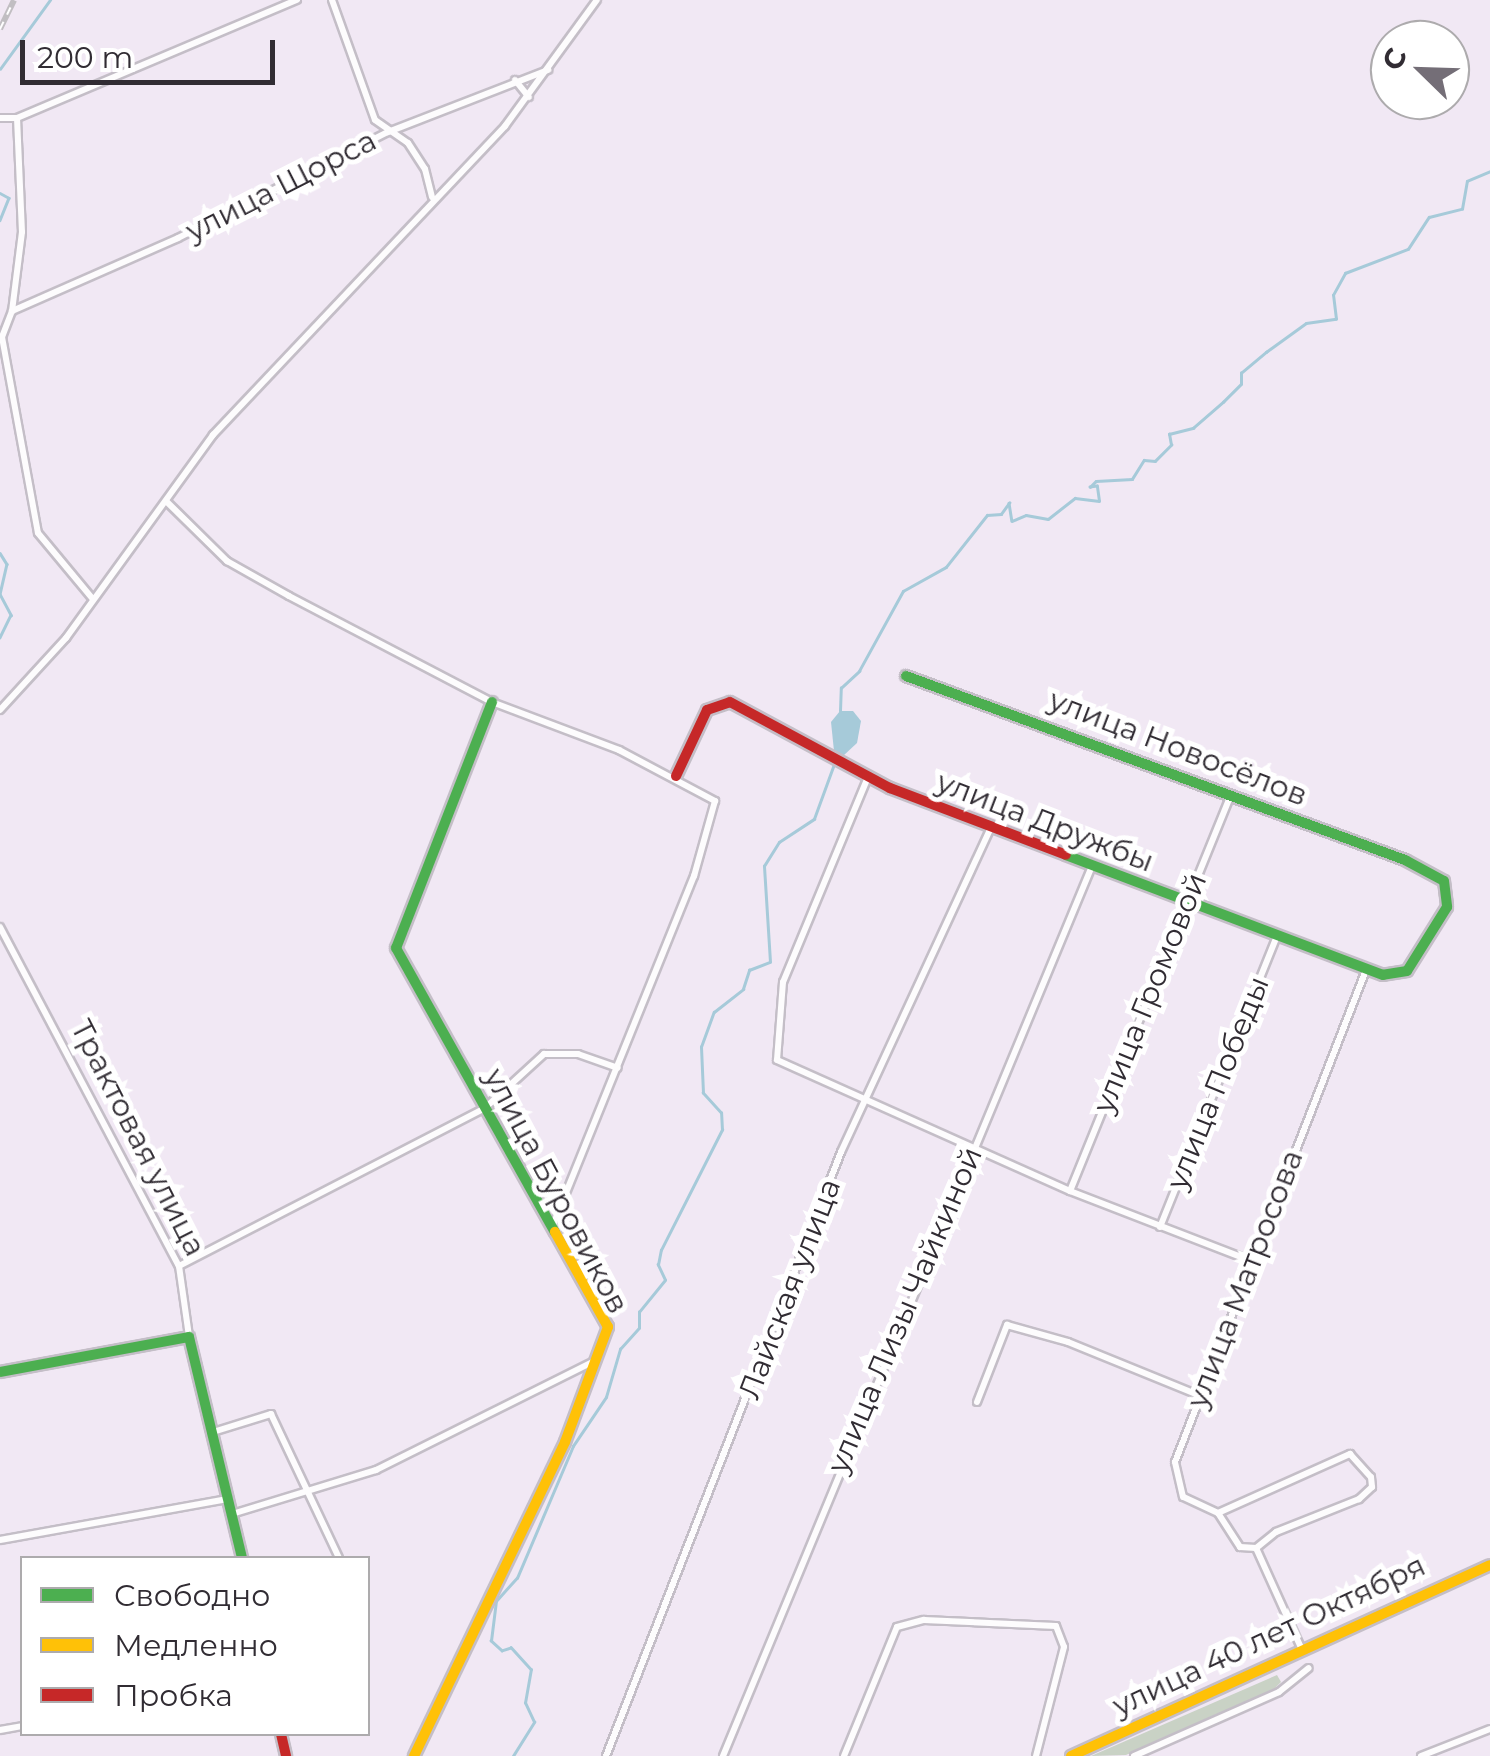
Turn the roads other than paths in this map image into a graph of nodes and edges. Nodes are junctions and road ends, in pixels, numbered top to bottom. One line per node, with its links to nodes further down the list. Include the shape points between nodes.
1 (297, 0): 8 (street)
2 (332, 0): 9 (street, via 374,120)
3 (597, 0): 4 (street)
4 (552, 68): 5 (street, улица Щорса); 6 (street)
5 (515, 80): 6 (street); 9 (street, улица Щорса)
6 (529, 97): 10 (street)
7 (0, 118): 8 (street)
8 (18, 118): 11 (street, via 22,232)
9 (388, 132): 10 (street, via 408,142); 11 (street, улица Щорса, via 178,238)
10 (432, 198): 13 (street, via 213,436)
11 (12, 310): 12 (street)
12 (1, 337): 14 (street, via 38,532)
13 (166, 501): 14 (street); 16 (street, via 227,562)
14 (92, 598): 17 (street, via 48,660)
15 (906, 676): 20 (street, улица Новосёлов)
16 (492, 702): 18 (street); 29 (street, улица Буровиков, via 396,948)
17 (0, 710)
18 (676, 776): 19 (street, улица Дружбы, via 717,701 762,716); 27 (street, via 710,792 716,810)
19 (869, 776): 21 (street, улица Дружбы); 28 (street, via 783,982 777,1060)
20 (1231, 796): 23 (street, улица Громовой); 26 (street, улица Новосёлов, via 1430,872 1450,893 1406,971 1396,976)
21 (990, 830): 22 (street, улица Дружбы); 28 (street, Лайская улица, via 937,934)
22 (1092, 866): 23 (street, улица Дружбы); 30 (street, улица Лизы Чайкиной)
23 (1186, 904): 25 (street, улица Дружбы); 31 (street, улица Громовой)
24 (0, 927): 35 (street, Трактовая улица)
25 (1276, 938): 26 (street, улица Дружбы); 32 (street, улица Победы)
26 (1366, 970): 34 (street, улица Матросова)
27 (618, 1068): 29 (street, via 578,1054 544,1054); 33 (street)
28 (868, 1099): 30 (street); 55 (street, Лайская улица, via 806,1237 680,1580)
29 (484, 1108): 33 (street, улица Буровиков); 35 (street)
30 (972, 1148): 31 (street); 56 (street, улица Лизы Чайкиной)
31 (1070, 1191): 32 (street)
32 (1160, 1227): 34 (street)
33 (551, 1229): 37 (street, улица Буровиков, via 608,1327)
34 (1249, 1260): 39 (street, улица Матросова)
35 (179, 1266): 36 (street, Трактовая улица)
36 (189, 1337): 38 (street); 41 (street, Трактовая улица)
37 (592, 1362): 42 (street, via 376,1470); 54 (street, улица Буровиков, via 565,1442)
38 (0, 1372)
39 (1201, 1396): 40 (street, via 1008,1325); 44 (street, улица Матросова, via 1175,1475 1189,1502)
40 (977, 1402)
41 (214, 1432): 42 (street, via 271,1414); 43 (street, Трактовая улица)
42 (311, 1488): 45 (street); 49 (street)
43 (228, 1498): 45 (street, Трактовая улица); 46 (street)
44 (1218, 1513): 47 (street, улица Матросова, via 1240,1547); 47 (street, via 1350,1454 1371,1478 1372,1487 1359,1499 1276,1532)
45 (232, 1514): 48 (street, Трактовая улица)
46 (0, 1540)
47 (1256, 1548): 51 (street)
48 (242, 1556)
49 (338, 1556)
50 (1490, 1565): 51 (street, улица 40 лет Октября)
51 (1303, 1652): 59 (street, улица 40 лет Октября)
52 (1309, 1668): 60 (street, улица 40 лет Октября, via 1279,1692)
53 (1490, 1729): 61 (street)
54 (414, 1756)
55 (606, 1756)
56 (723, 1756)
57 (844, 1756): 58 (street, via 898,1627 1048,1621 1061,1634)
58 (1036, 1756)
59 (1071, 1756)
60 (1134, 1756)
61 (1422, 1756)

